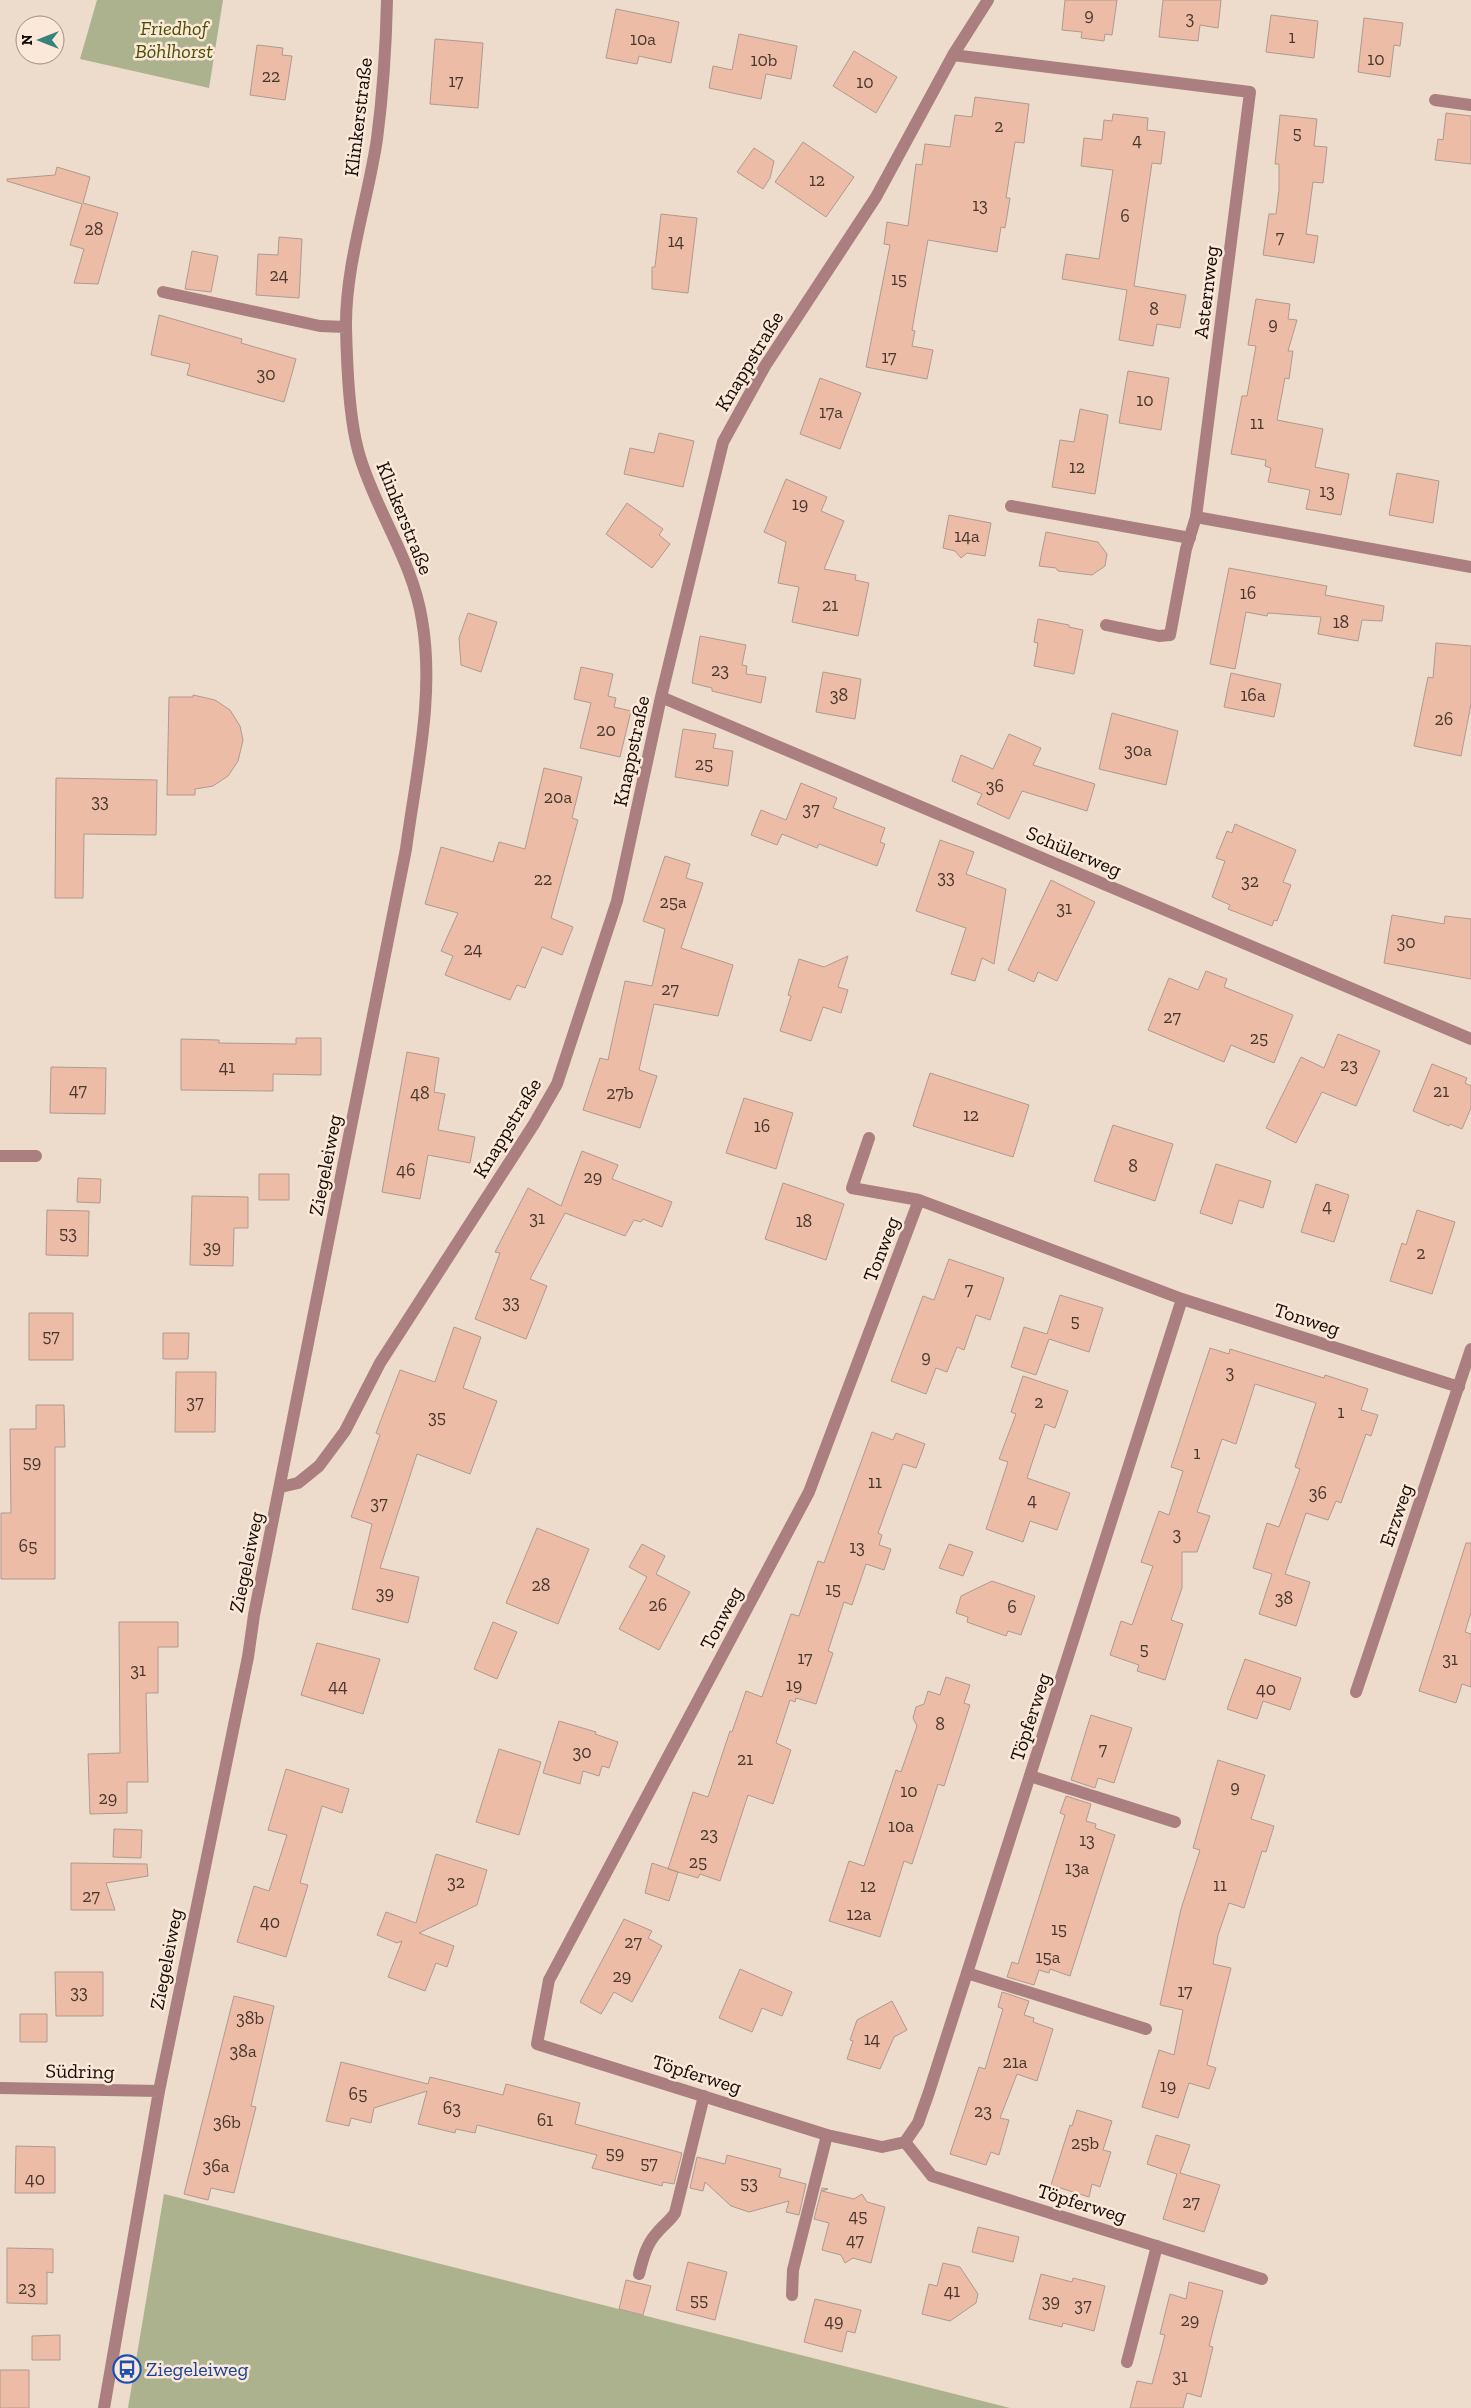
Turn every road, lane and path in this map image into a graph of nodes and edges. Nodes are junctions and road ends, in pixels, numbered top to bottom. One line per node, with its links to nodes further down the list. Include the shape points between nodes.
1 (387, 0): 7 (street, Klinkerstraße, via 377,139 348,293)
2 (988, 0): 3 (street, Knappstraße)
3 (953, 55): 9 (street, Asternweg, via 1250,92); 13 (street, Knappstraße, via 876,197 764,366 723,442)
4 (1435, 100): 5 (street)
5 (1471, 105)
6 (163, 292): 7 (street, via 320,326)
7 (346, 327): 14 (street, Klinkerstraße, via 352,412 360,456 413,583 422,618 427,657)
8 (1012, 506): 10 (street)
9 (1196, 517): 10 (street); 11 (street)
10 (1190, 538): 12 (street, via 1170,635 1159,636)
11 (1471, 567)
12 (1106, 625)
13 (661, 697): 15 (street, Schülerweg); 23 (street, Knappstraße, via 617,901 557,1084 380,1363 345,1431 319,1466 298,1483)
14 (424, 724): 23 (street, Ziegeleiweg, via 406,849)
15 (1471, 1038)
16 (869, 1138): 19 (street, Tonweg, via 852,1188)
17 (0, 1156): 18 (street)
18 (36, 1156)
19 (919, 1200): 20 (street, Tonweg); 29 (street, Tonweg, via 810,1492 549,1980)
20 (1182, 1299): 22 (street, Tonweg); 25 (street, Töpferweg)
21 (1471, 1349): 22 (street, Erzweg)
22 (1459, 1387): 24 (street, Erzweg)
23 (281, 1487): 31 (street, Ziegeleiweg)
24 (1356, 1692)
25 (1030, 1776): 26 (street); 27 (street, Töpferweg)
26 (1175, 1822)
27 (968, 1973): 28 (street); 34 (street, Töpferweg, via 918,2123)
28 (1146, 2029)
29 (538, 2044): 32 (street, Töpferweg)
30 (0, 2088): 31 (street, Südring)
31 (159, 2091): 40 (street, Ziegeleiweg)
32 (704, 2096): 33 (street, Töpferweg); 36 (street, via 675,2213 645,2250)
33 (828, 2135): 34 (street, Töpferweg, via 882,2147); 38 (street, via 793,2270)
34 (905, 2142): 35 (street, Töpferweg, via 932,2176)
35 (1157, 2246): 37 (street, Töpferweg); 39 (street)
36 (639, 2274)
37 (1262, 2279)
38 (792, 2295)
39 (1127, 2362)
40 (104, 2408)

